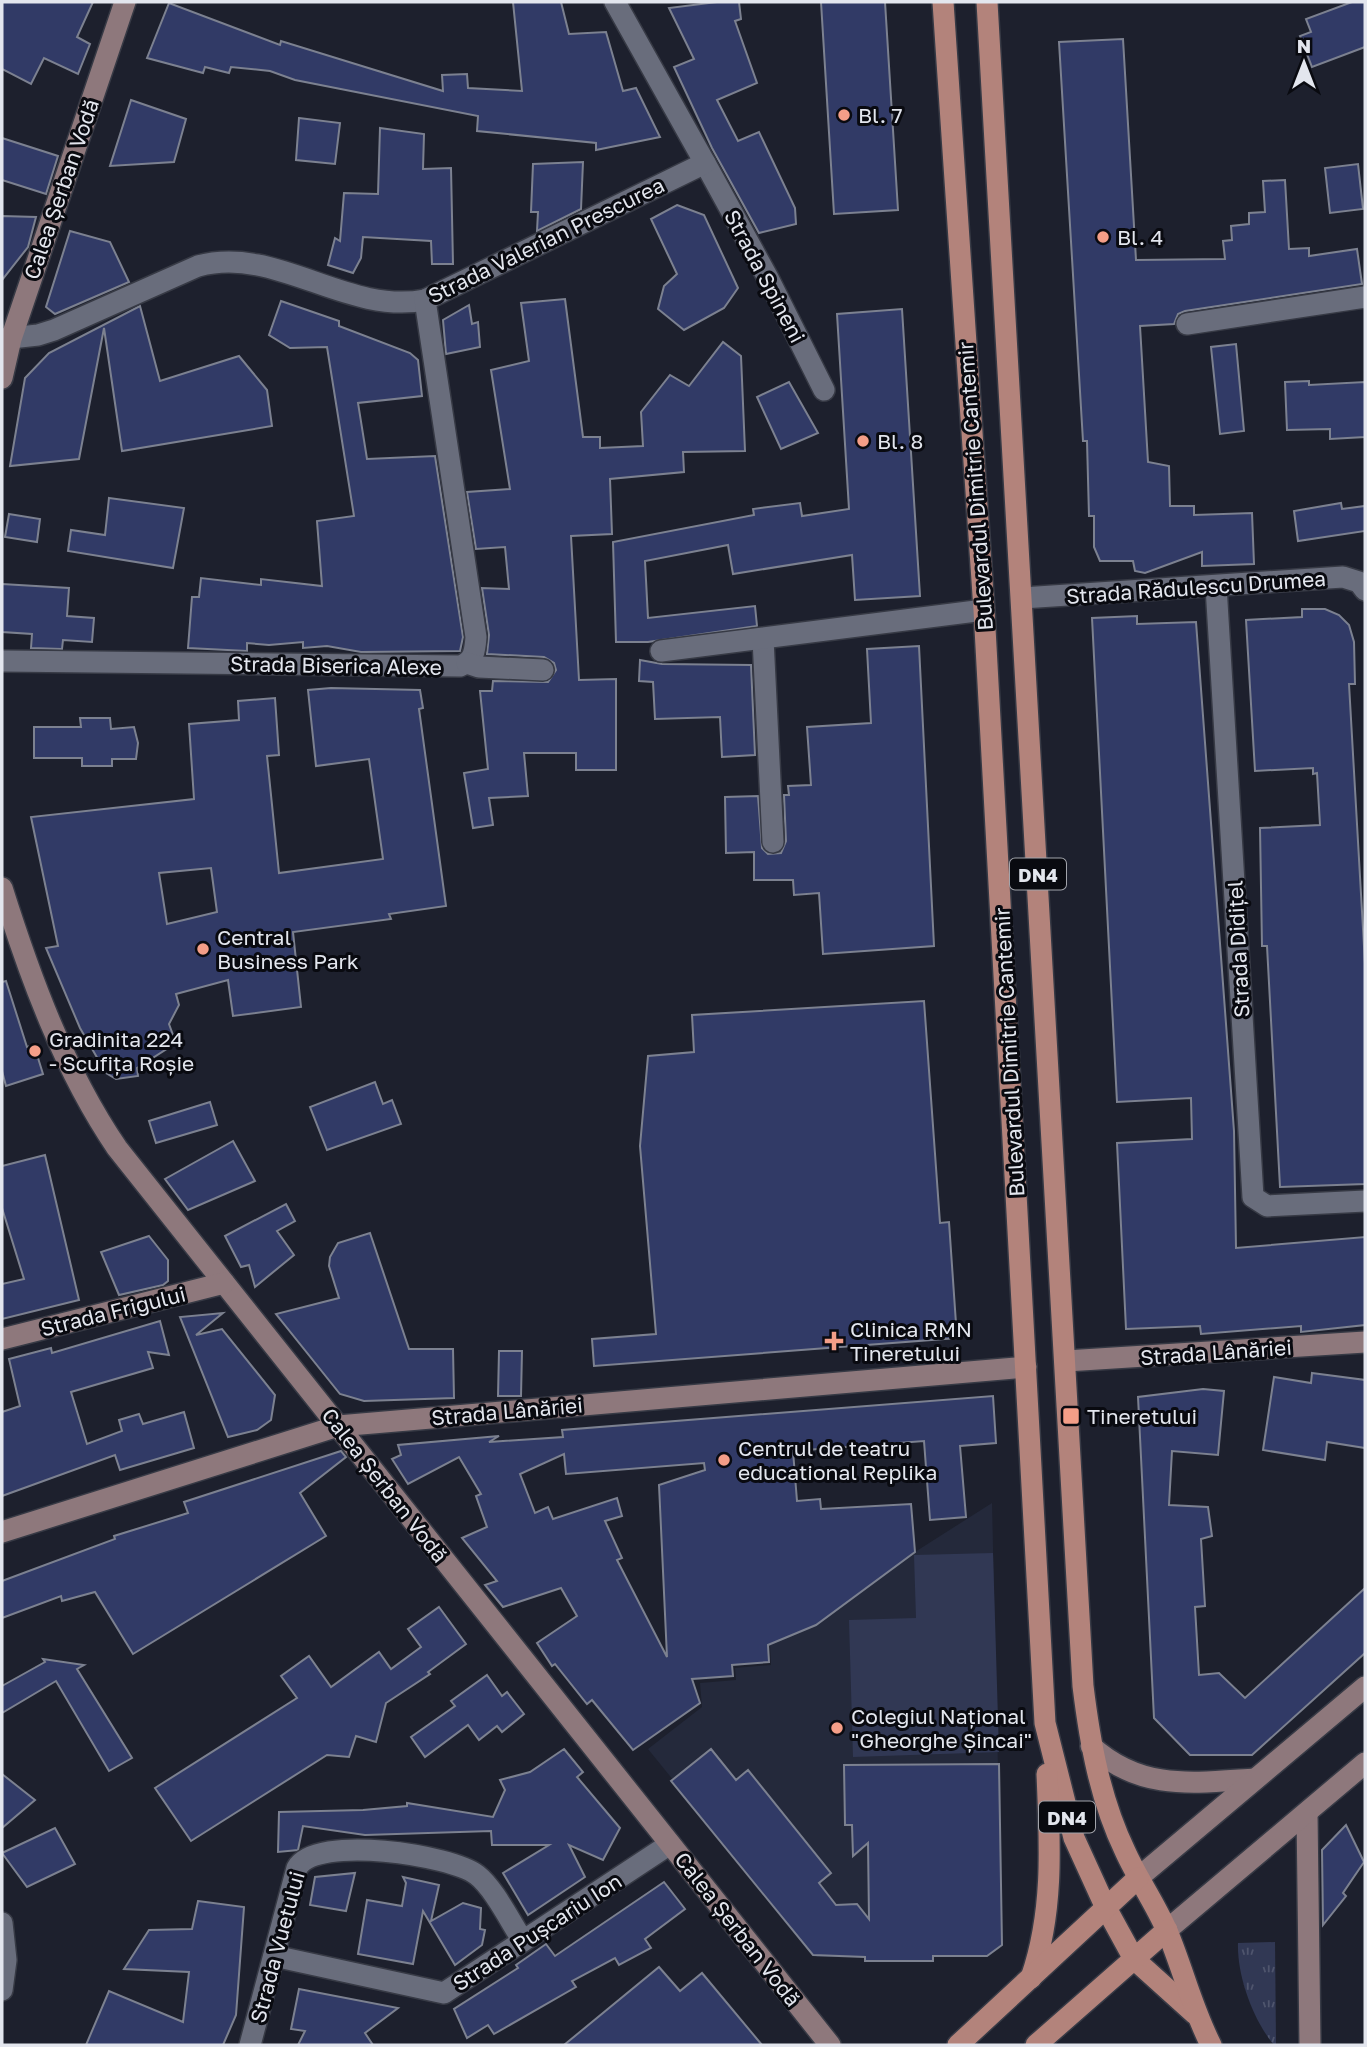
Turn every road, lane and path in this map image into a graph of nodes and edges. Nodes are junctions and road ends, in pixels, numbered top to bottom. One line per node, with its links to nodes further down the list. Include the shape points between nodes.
1 (125, 2): 9 (street, Calea Șerban Vodă)
2 (615, 2): 5 (street)
3 (943, 2): 15 (main road, Bulevardul Dimitrie Cantemir / DN4)
4 (987, 2): 14 (main road, Bulevardul Dimitrie Cantemir / DN4)
5 (705, 163): 7 (street, Strada Valerian Prescurea); 11 (street, Strada Spineni)
6 (1365, 297): 8 (street)
7 (425, 300): 9 (street, Strada Valerian Prescurea, via 381,302 270,267 218,260 54,330); 19 (street, Strada Biserica Alexe, via 476,637 474,657)
8 (1188, 324)
9 (6, 339): 10 (street, Calea Șerban Vodă)
10 (2, 379)
11 (824, 390)
12 (1216, 586): 13 (street, Strada Rădulescu Drumea, via 1343,577 1359,582); 14 (street, Strada Rădulescu Drumea); 23 (street, Strada Didițel, via 1253,1197 1267,1206)
13 (1365, 590)
14 (1022, 598): 27 (main road, Bulevardul Dimitrie Cantemir / DN4)
15 (984, 610): 16 (street); 28 (main road, Bulevardul Dimitrie Cantemir / DN4)
16 (763, 639): 17 (street); 21 (street)
17 (662, 651)
18 (2, 662): 19 (street, Strada Biserica Alexe)
19 (467, 663): 20 (street)
20 (543, 670)
21 (772, 842)
22 (2, 888): 24 (street, Calea Șerban Vodă, via 44,1007 88,1100 117,1147)
23 (1365, 1201)
24 (224, 1283): 25 (street, Strada Frigului); 29 (street, Calea Șerban Vodă)
25 (2, 1339)
26 (1365, 1342): 27 (street, Strada Lânăriei)
27 (1066, 1361): 33 (main road, Bulevardul Dimitrie Cantemir / DN4, via 1083,1686)
28 (1027, 1367): 29 (street, Strada Lânăriei); 32 (main road, Bulevardul Dimitrie Cantemir / DN4)
29 (338, 1426): 30 (street, Strada Lânăriei); 37 (street, Calea Șerban Vodă)
30 (2, 1532)
31 (1365, 1688): 35 (street)
32 (1045, 1723): 39 (main road, Bulevardul Dimitrie Cantemir / DN4, via 1074,1838); 45 (main road, via 1049,1898 1044,1939)
33 (1091, 1746): 35 (street, via 1112,1764 1142,1777 1191,1782); 38 (main road, Bulevardul Dimitrie Cantemir / DN4, via 1107,1804)
34 (1365, 1763): 36 (street)
35 (1255, 1779): 38 (street)
36 (1307, 1813): 41 (street); 53 (street)
37 (670, 1844): 42 (street, Strada Pușcariu Ion); 49 (street, Calea Șerban Vodă)
38 (1138, 1878): 39 (main road); 41 (main road, Bulevardul Dimitrie Cantemir / DN4)
39 (1105, 1906): 44 (main road, Bulevardul Dimitrie Cantemir / DN4); 45 (main road)
40 (2, 1923): 46 (street, via 6,1961)
41 (1167, 1930): 44 (main road); 47 (main road, Bulevardul Dimitrie Cantemir)
42 (523, 1941): 43 (street, Strada Pușcariu Ion, via 443,1993); 43 (street, Strada Vuetului, via 476,1874 372,1848 314,1853 300,1862)
43 (274, 1956): 48 (street, Strada Vuetului)
44 (1134, 1959): 47 (main road, Bulevardul Dimitrie Cantemir); 51 (main road)
45 (1031, 1978): 50 (main road)
46 (2, 1990)
47 (1196, 2016): 52 (main road)
48 (250, 2045)
49 (830, 2045)
50 (958, 2045)
51 (1036, 2045)
52 (1211, 2045)
53 (1310, 2045)

